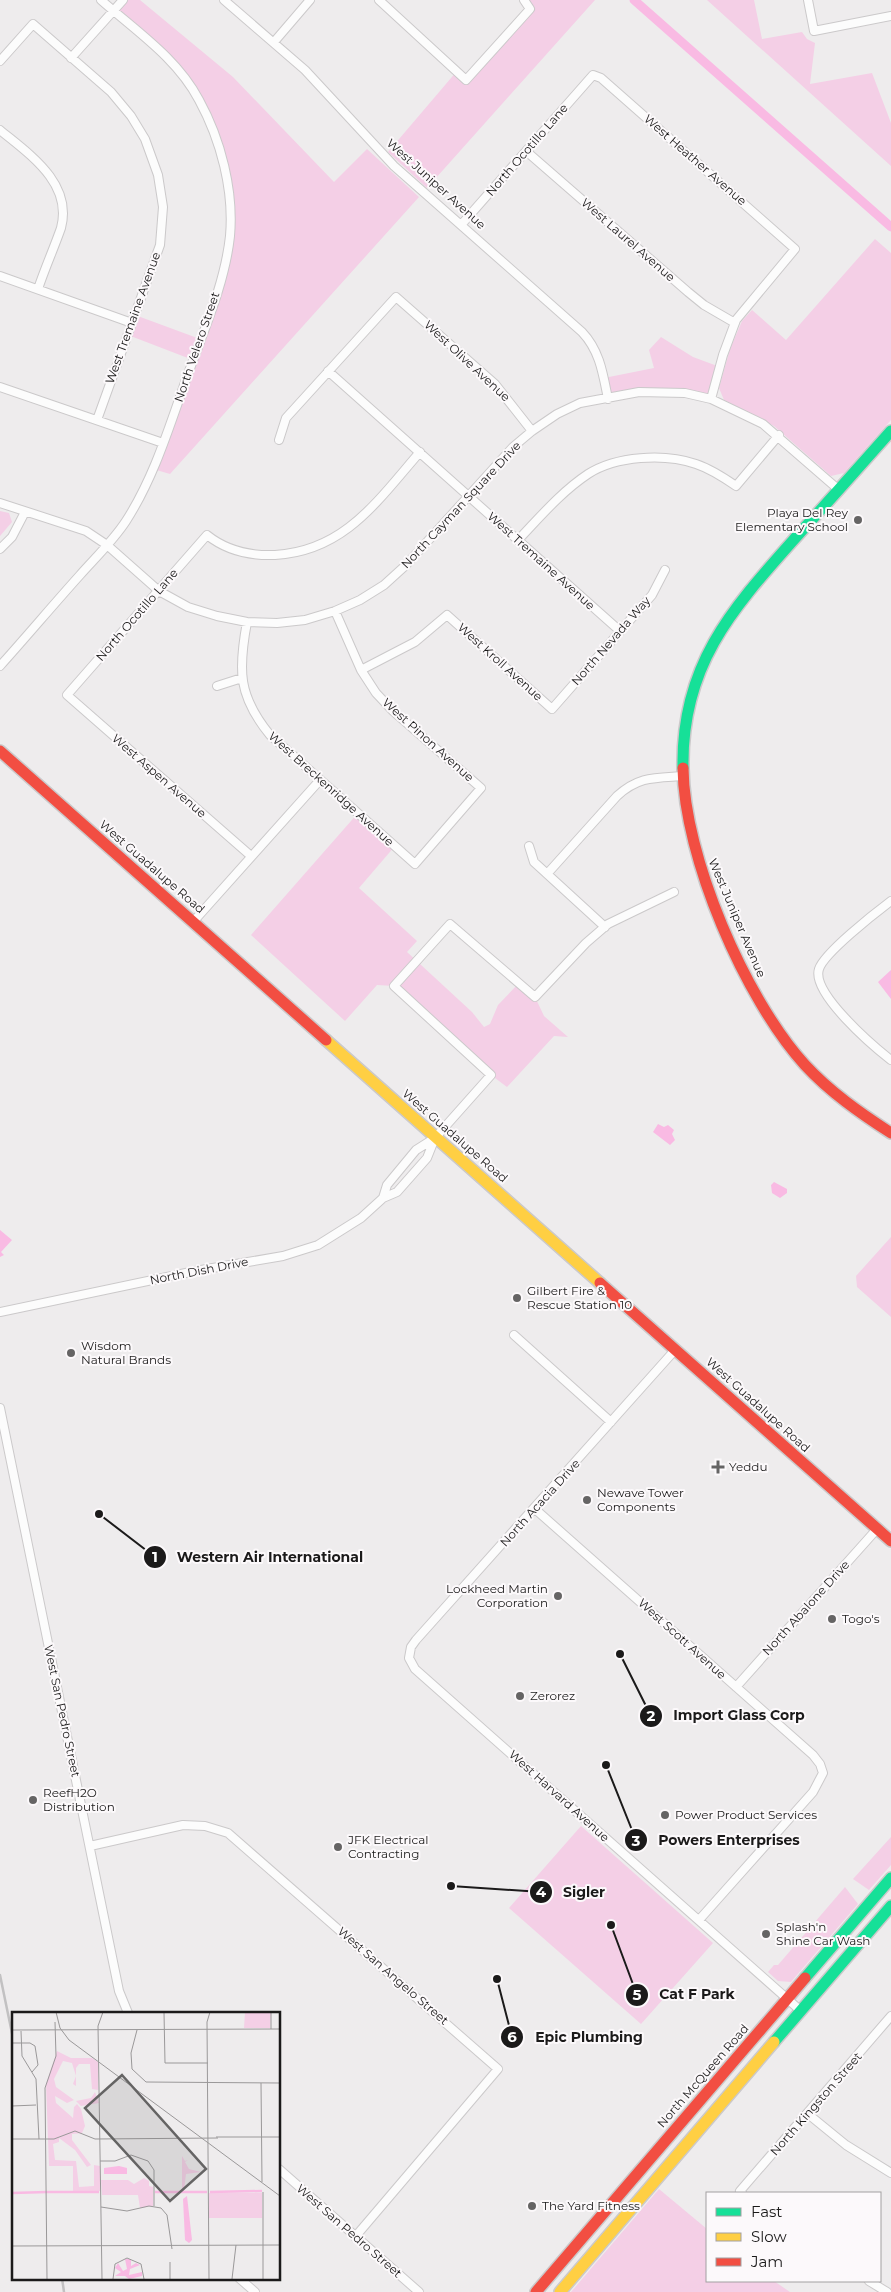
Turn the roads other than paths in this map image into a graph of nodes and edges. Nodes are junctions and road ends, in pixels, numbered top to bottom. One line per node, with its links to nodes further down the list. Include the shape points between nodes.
1 (101, 0): 8 (street, North Velero Street)
2 (123, 0): 8 (street)
3 (224, 0): 10 (street, West Juniper Avenue)
4 (310, 0): 10 (street)
5 (379, 0): 6 (street, via 466,80 530,9)
6 (524, 0)
7 (808, 0): 9 (street, via 814,31)
8 (114, 11): 11 (street); 30 (street, North Velero Street, via 180,71 199,99 225,171 229,203 230,235 224,269)
9 (891, 16)
10 (274, 42): 16 (street, West Juniper Avenue, via 305,70 386,158)
11 (71, 58): 12 (street, West Tremaine Avenue, via 33,24); 19 (street, West Tremaine Avenue, via 111,92 131,116 145,139 158,175 163,207 160,245)
12 (0, 61)
13 (593, 75): 15 (street, North Ocotillo Lane); 20 (street, West Heather Avenue, via 602,78 795,249)
14 (0, 130): 18 (street, via 40,163 53,179 63,211 61,226)
15 (526, 151): 16 (street, North Ocotillo Lane); 20 (street, West Laurel Avenue, via 688,292)
16 (461, 225): 23 (street, West Juniper Avenue, via 591,341 602,365)
17 (0, 276): 18 (street)
18 (38, 289): 19 (street)
19 (132, 323): 25 (street, West Tremaine Avenue)
20 (735, 323): 24 (street)
21 (328, 371): 26 (street, West Olive Avenue, via 396,297 495,384); 29 (street, via 286,418); 31 (street, West Tremaine Avenue)
22 (0, 387): 25 (street)
23 (608, 399): 24 (street, North Cayman Square Drive, via 660,391); 26 (street, North Cayman Square Drive, via 580,404 557,414)
24 (711, 399): 28 (street, North Cayman Square Drive)
25 (97, 420): 30 (street)
26 (532, 431): 33 (street, North Cayman Square Drive)
27 (891, 431): 32 (main road, West Juniper Avenue)
28 (779, 435): 32 (street, North Cayman Square Drive); 36 (street, via 736,486 718,473 668,459 636,459 589,473 567,489)
29 (279, 440)
30 (163, 443): 37 (street, North Velero Street, via 140,499)
31 (420, 452): 33 (street, West Tremaine Avenue); 40 (street, North Ocotillo Lane, via 361,520 341,534 314,548 292,554 263,555 221,546 207,535)
32 (839, 490): 51 (main road, West Juniper Avenue, via 739,602 717,635 694,688 684,732)
33 (468, 496): 36 (street, West Tremaine Avenue); 41 (street, North Cayman Square Drive, via 384,585)
34 (0, 503): 35 (street, North Cayman Square Drive)
35 (25, 512): 37 (street, North Cayman Square Drive, via 86,530); 38 (street, via 12,537)
36 (518, 540): 43 (street, West Tremaine Avenue)
37 (107, 545): 40 (street, North Cayman Square Drive); 44 (street, North Velero Street)
38 (0, 550)
39 (665, 570): 43 (street, North Nevada Way, via 652,595)
40 (159, 591): 42 (street, North Cayman Square Drive, via 188,607); 48 (street, North Ocotillo Lane)
41 (335, 611): 42 (street, North Cayman Square Drive, via 305,620); 45 (street, West Pinon Avenue)
42 (247, 622): 46 (street, West Breckenridge Avenue, via 242,647)
43 (620, 631): 49 (street, North Nevada Way)
44 (0, 666)
45 (361, 670): 49 (street, West Kroll Avenue, via 415,642 447,615); 55 (street, West Pinon Avenue, via 393,711 481,788)
46 (242, 678): 47 (street); 52 (street, West Breckenridge Avenue, via 247,701 257,719)
47 (217, 686)
48 (67, 695): 54 (street, West Aspen Avenue)
49 (552, 709)
50 (0, 751): 59 (main road, West Guadalupe Road)
51 (683, 776): 56 (street, via 645,778 629,785); 62 (main road, West Juniper Avenue, via 686,814 696,855 734,954 761,1006 788,1045 821,1081 856,1111)
52 (320, 780): 54 (street); 55 (street, West Breckenridge Avenue)
53 (529, 846): 56 (street, via 534,862)
54 (251, 856): 59 (street)
55 (415, 864)
56 (547, 874): 60 (street)
57 (674, 892): 60 (street)
58 (891, 901): 61 (street, via 827,956 818,979 826,995 857,1030)
59 (193, 922): 63 (main road, West Guadalupe Road)
60 (605, 927): 63 (street, via 586,942 535,997 450,924 394,986 491,1075)
61 (891, 1060)
62 (891, 1133)
63 (435, 1138): 64 (street, North Dish Drive, via 427,1158 397,1192); 64 (street, North Dish Drive, via 416,1150 387,1185); 67 (main road, West Guadalupe Road)
64 (384, 1198): 65 (street, North Dish Drive, via 333,1237 284,1256 194,1271)
65 (0, 1312)
66 (514, 1335): 69 (street)
67 (675, 1350): 69 (street, North Acacia Drive); 71 (main road, West Guadalupe Road)
68 (0, 1408): 75 (street, West San Pedro Street)
69 (611, 1422): 70 (street, North Acacia Drive)
70 (535, 1508): 73 (street, North Acacia Drive, via 416,1640); 74 (street, West Scott Avenue)
71 (877, 1529): 72 (main road, West Guadalupe Road); 74 (street, North Abalone Drive)
72 (891, 1541)
73 (409, 1658): 78 (street, West Harvard Avenue, via 414,1668)
74 (736, 1687): 78 (street, West Scott Avenue, via 813,1755 823,1773 813,1792)
75 (90, 1846): 81 (street, West San Pedro Street, via 119,1991); 87 (street, West San Angelo Street, via 183,1825 205,1826 228,1833 498,2069)
76 (891, 1878): 79 (main road, North McQueen Road)
77 (891, 1906): 80 (main road)
78 (699, 1920): 79 (street, West Harvard Avenue)
79 (788, 1999): 80 (street, West Harvard Avenue); 92 (main road, North McQueen Road)
80 (801, 2011): 93 (main road)
81 (128, 2012)
82 (891, 2016): 83 (street, North Kingston Street)
83 (808, 2114): 85 (street, via 846,2145); 86 (street, North Kingston Street)
84 (280, 2170): 87 (street, West San Pedro Street)
85 (890, 2170)
86 (741, 2192)
87 (355, 2237): 91 (street, West San Pedro Street)
88 (242, 2280): 90 (street)
89 (871, 2282): 94 (street)
90 (255, 2292)
91 (419, 2292)
92 (536, 2292)
93 (560, 2292)
94 (888, 2292)

